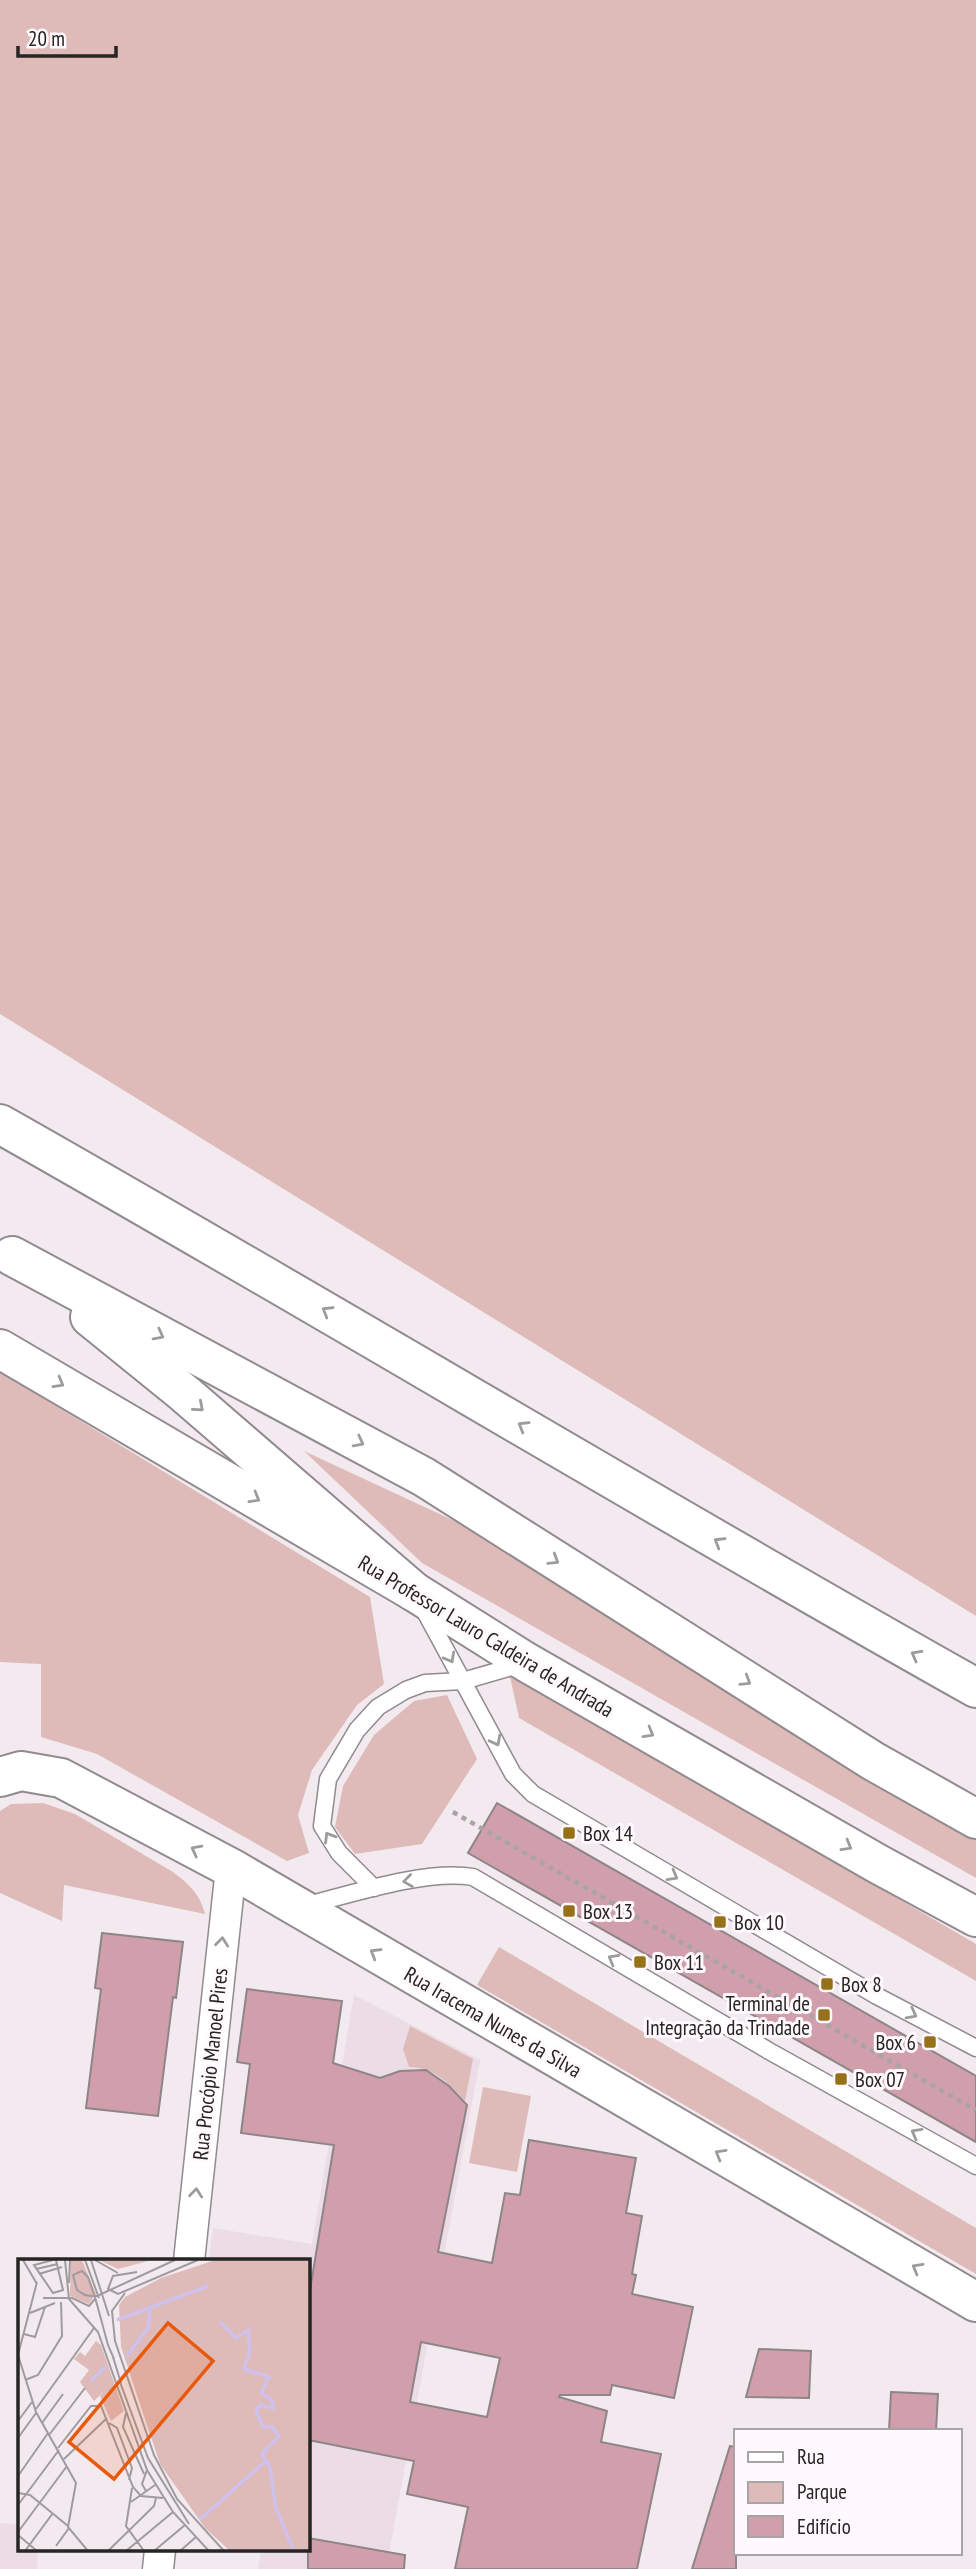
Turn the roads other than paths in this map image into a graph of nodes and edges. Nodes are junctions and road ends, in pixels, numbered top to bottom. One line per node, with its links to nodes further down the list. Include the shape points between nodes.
1 (0, 1124): 7 (main road, one-way to 1, via 777,1576 239,1258)
2 (6, 1252): 4 (main road, one-way to 4, via 185,1394); 9 (main road, one-way to 9, via 424,1477 861,1754)
3 (0, 1349): 4 (main road, Rua Professor Lauro Caldeira de Andrada, one-way to 4)
4 (413, 1591): 5 (main road, Rua Professor Lauro Caldeira de Andrada); 6 (lane, one-way to 6)
5 (526, 1662): 6 (lane); 13 (main road, Rua Professor Lauro Caldeira de Andrada, one-way to 13)
6 (463, 1681): 11 (lane, one-way to 6, via 339,1853 323,1826 328,1779 357,1730 378,1707 425,1683); 14 (lane, one-way to 14, via 513,1774 533,1794 877,1996)
7 (976, 1688)
8 (0, 1777): 10 (main road, Rua Iracema Nunes da Silva, one-way to 8, via 61,1778 21,1771)
9 (976, 1819)
10 (231, 1868): 12 (main road, Rua Iracema Nunes da Silva); 16 (street, Rua Procópio Manoel Pires, one-way to 10)
11 (374, 1888): 12 (lane); 15 (lane, one-way to 11, via 473,1877 459,1874)
12 (299, 1908): 17 (main road, Rua Iracema Nunes da Silva, one-way to 12)
13 (976, 1916)
14 (976, 2048)
15 (976, 2166)
16 (190, 2259)
17 (976, 2302)

